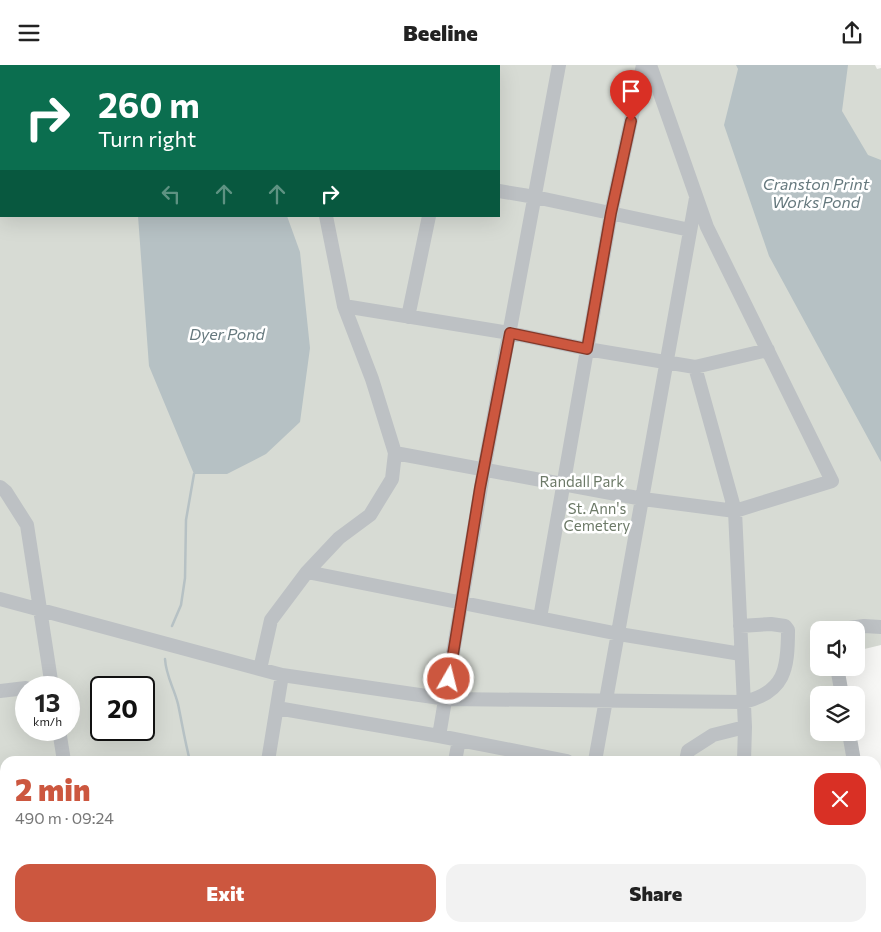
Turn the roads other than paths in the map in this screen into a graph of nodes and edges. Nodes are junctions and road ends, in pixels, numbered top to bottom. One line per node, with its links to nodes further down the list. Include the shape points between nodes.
1 (559, 65): 5 (street)
2 (643, 65): 7 (street)
3 (650, 65): 6 (street)
4 (500, 191): 5 (street)
5 (535, 197): 7 (street); 13 (street)
6 (696, 197): 10 (street); 15 (street, via 707,227)
7 (611, 213): 10 (street); 14 (street)
8 (326, 217): 11 (street)
9 (429, 217): 12 (street)
10 (690, 230): 16 (street)
11 (344, 306): 12 (street); 18 (street, via 372,379)
12 (408, 317): 13 (street)
13 (510, 333): 14 (street); 19 (street)
14 (587, 349): 16 (street); 20 (street)
15 (768, 350): 17 (street); 23 (street, via 832,481)
16 (667, 363): 17 (street); 22 (street)
17 (695, 367): 23 (street)
18 (395, 453): 19 (street); 24 (street, via 392,479 370,515 339,538)
19 (484, 469): 20 (street); 26 (street)
20 (564, 484): 22 (street); 28 (street)
21 (0, 487): 27 (street, via 27,525)
22 (643, 499): 23 (street); 32 (street)
23 (735, 511): 29 (street)
24 (307, 572): 26 (street); 34 (street, via 272,620)
25 (0, 599): 27 (street)
26 (461, 602): 28 (street); 39 (street)
27 (40, 610): 34 (street); 36 (street)
28 (540, 618): 32 (street)
29 (740, 626): 33 (street); 41 (street, via 771,624 785,626 788,630 780,682 772,691)
30 (865, 626): 31 (street)
31 (881, 627)
32 (619, 634): 33 (street); 40 (street)
33 (741, 654): 41 (street)
34 (260, 669): 35 (street)
35 (282, 675): 39 (street); 42 (street)
36 (50, 676)
37 (15, 689): 38 (street)
38 (0, 691)
39 (446, 699): 40 (street); 44 (street)
40 (606, 699): 41 (street); 52 (street)
41 (744, 702): 43 (street)
42 (277, 709): 44 (street); 49 (street)
43 (745, 727): 53 (street, via 713,735 688,751); 54 (street)
44 (439, 736): 45 (street)
45 (459, 740): 50 (street); 51 (street)
46 (61, 741): 48 (street)
47 (850, 741): 55 (street)
48 (63, 756)
49 (269, 756)
50 (456, 756)
51 (541, 756)
52 (596, 756)
53 (687, 756)
54 (744, 756)
55 (853, 756)

